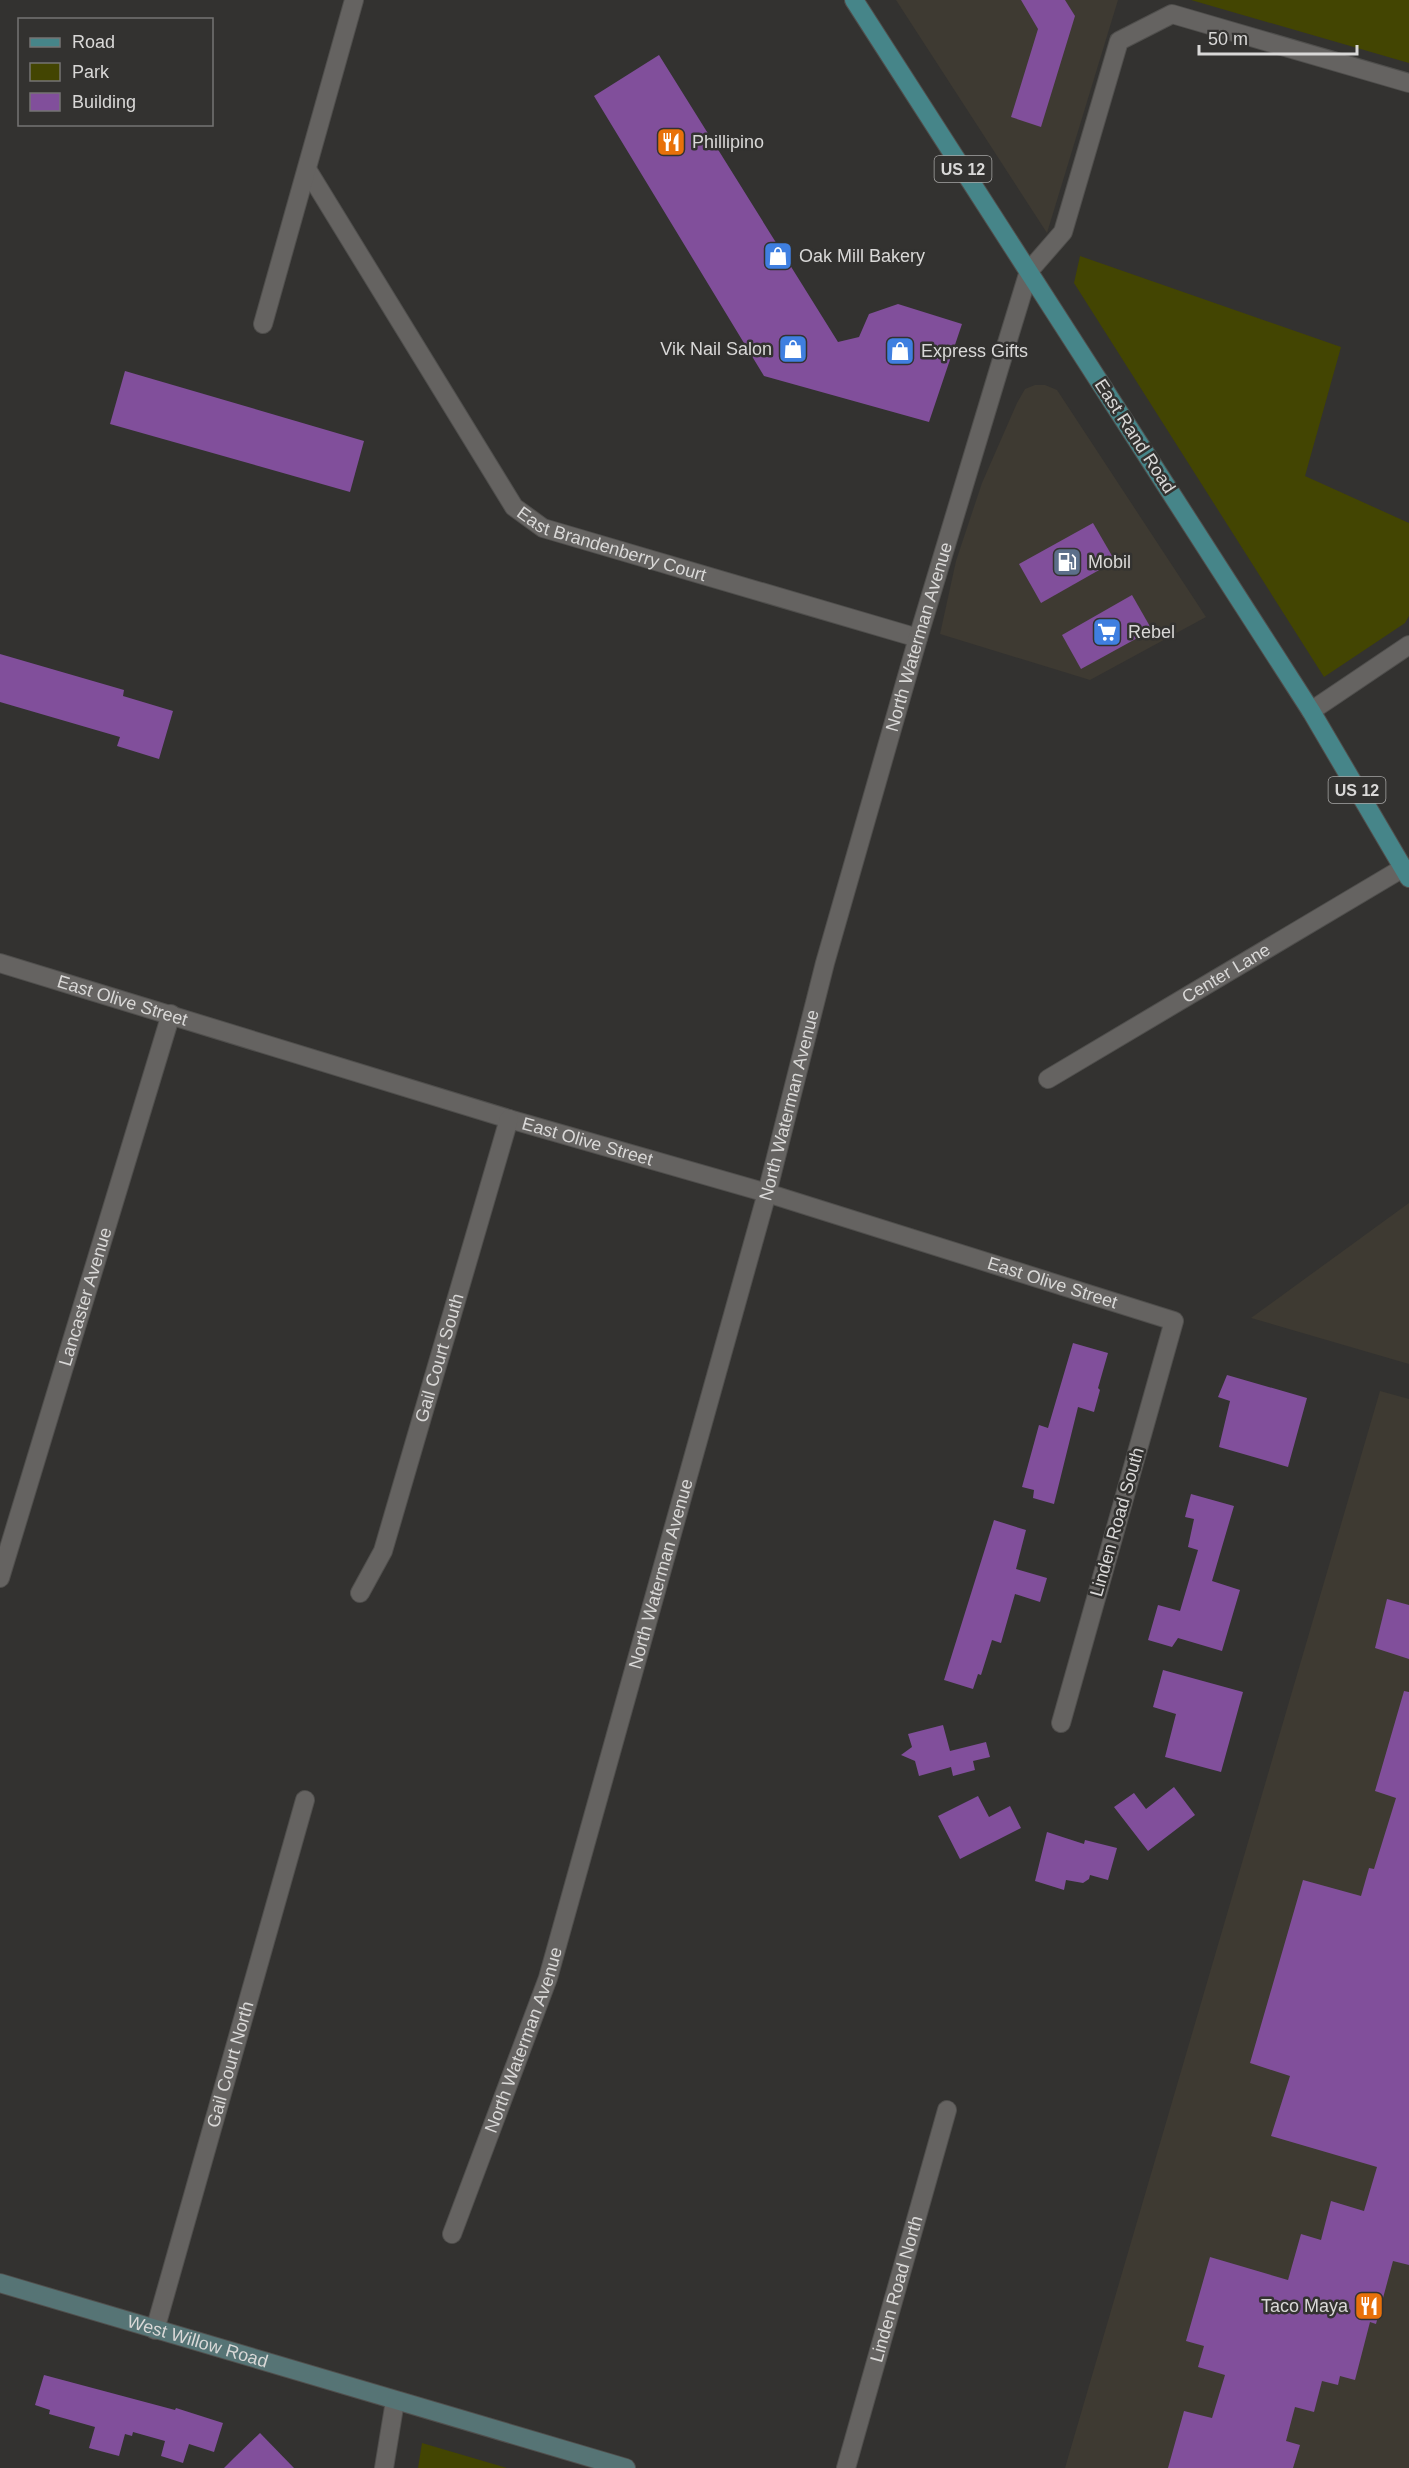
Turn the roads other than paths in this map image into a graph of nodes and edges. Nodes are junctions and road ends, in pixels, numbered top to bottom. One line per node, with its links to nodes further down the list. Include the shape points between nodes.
1 (354, 0): 4 (street)
2 (854, 0): 5 (main road, East Rand Road / US 12)
3 (1409, 83): 5 (street, North Waterman Avenue, via 1172,14 1119,40 1063,232)
4 (308, 171): 6 (street); 7 (street, East Brandenberry Court, via 514,507 543,528)
5 (1029, 271): 7 (street, North Waterman Avenue); 9 (main road, East Rand Road / US 12)
6 (263, 324)
7 (918, 638): 15 (street, North Waterman Avenue, via 825,963)
8 (1409, 645): 9 (street)
9 (1311, 711): 10 (main road, East Rand Road / US 12)
10 (1406, 873): 13 (street, Center Lane)
11 (0, 963): 12 (street, East Olive Street)
12 (171, 1014): 14 (street, East Olive Street); 17 (street, Lancaster Avenue)
13 (1048, 1079)
14 (509, 1119): 15 (street, East Olive Street); 18 (street, Gail Court South, via 383,1551)
15 (766, 1193): 16 (street, East Olive Street); 22 (street, North Waterman Avenue, via 548,1978)
16 (1174, 1321): 19 (street, Linden Road South)
17 (0, 1578)
18 (360, 1593)
19 (1061, 1723)
20 (305, 1800): 24 (street, Gail Court North)
21 (947, 2110): 28 (street, Linden Road North)
22 (452, 2234)
23 (0, 2283): 24 (street, West Willow Road)
24 (156, 2330): 25 (street, West Willow Road)
25 (394, 2401): 26 (street); 27 (street, West Willow Road)
26 (384, 2468)
27 (626, 2468)
28 (846, 2468)

